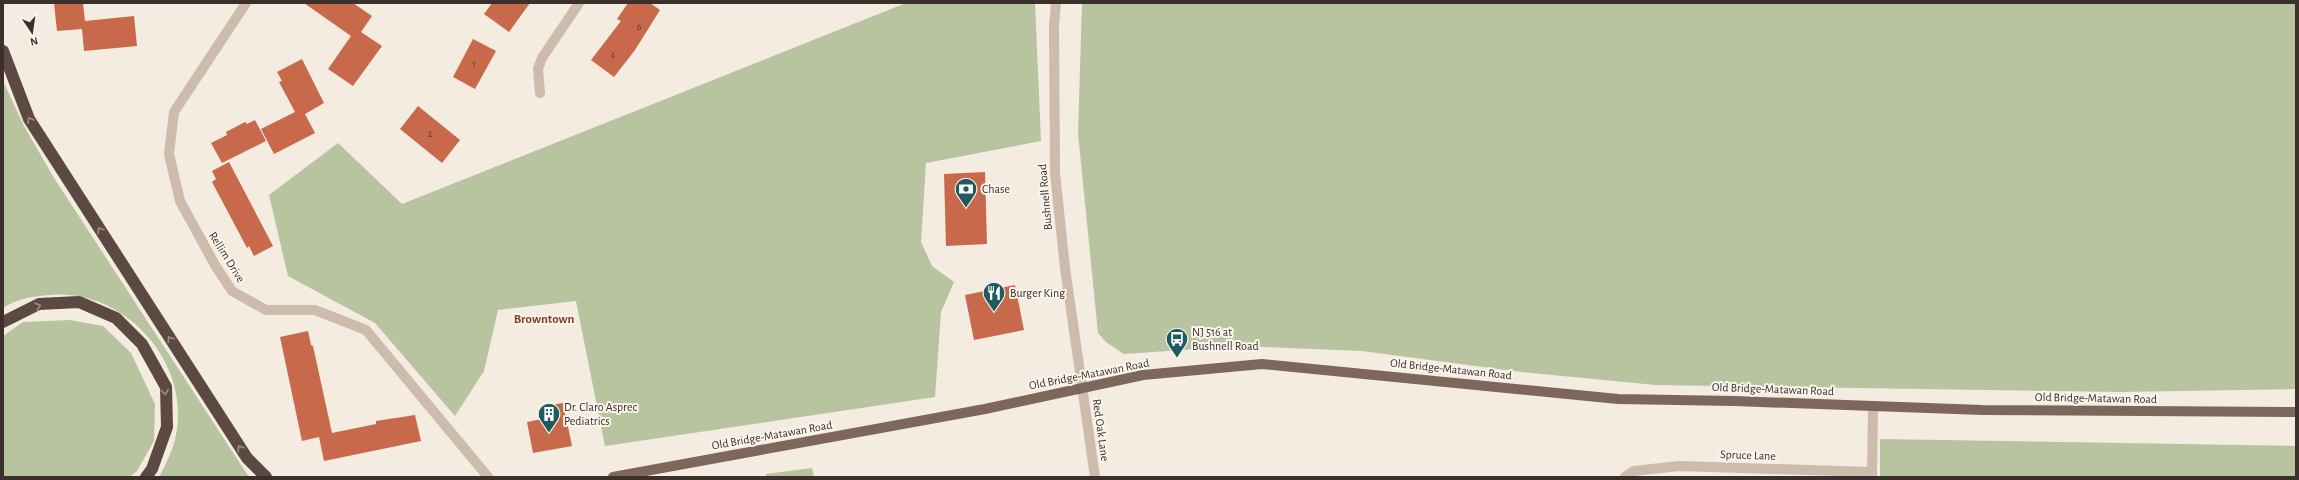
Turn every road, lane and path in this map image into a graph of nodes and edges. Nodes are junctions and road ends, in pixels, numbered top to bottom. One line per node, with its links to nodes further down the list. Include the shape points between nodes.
1 (246, 3): 13 (street, Rellim Drive, via 174,112 169,154 180,201 232,291 266,310 315,310 366,330)
2 (579, 3): 5 (street, via 542,58 538,69)
3 (1056, 3): 7 (street, Bushnell Road, via 1055,173 1064,268)
4 (3, 51): 12 (highway, one-way to 4, via 247,458 29,119)
5 (540, 93)
6 (3, 322): 11 (highway, one-way to 11, via 38,304 79,302 116,318 142,344 166,387 167,427 152,469)
7 (1082, 387): 8 (main road, Old Bridge-Matawan Road, via 1143,374 1262,364 1618,399); 14 (main road, Old Bridge-Matawan Road, via 985,409); 15 (street, Red Oak Lane)
8 (1873, 406): 9 (main road, Old Bridge-Matawan Road, via 1982,410); 10 (street)
9 (2296, 412)
10 (1872, 474): 16 (street, Spruce Lane, via 1679,466 1634,471)
11 (146, 477)
12 (266, 477)
13 (488, 477)
14 (613, 477)
15 (1095, 477)
16 (1625, 477)

